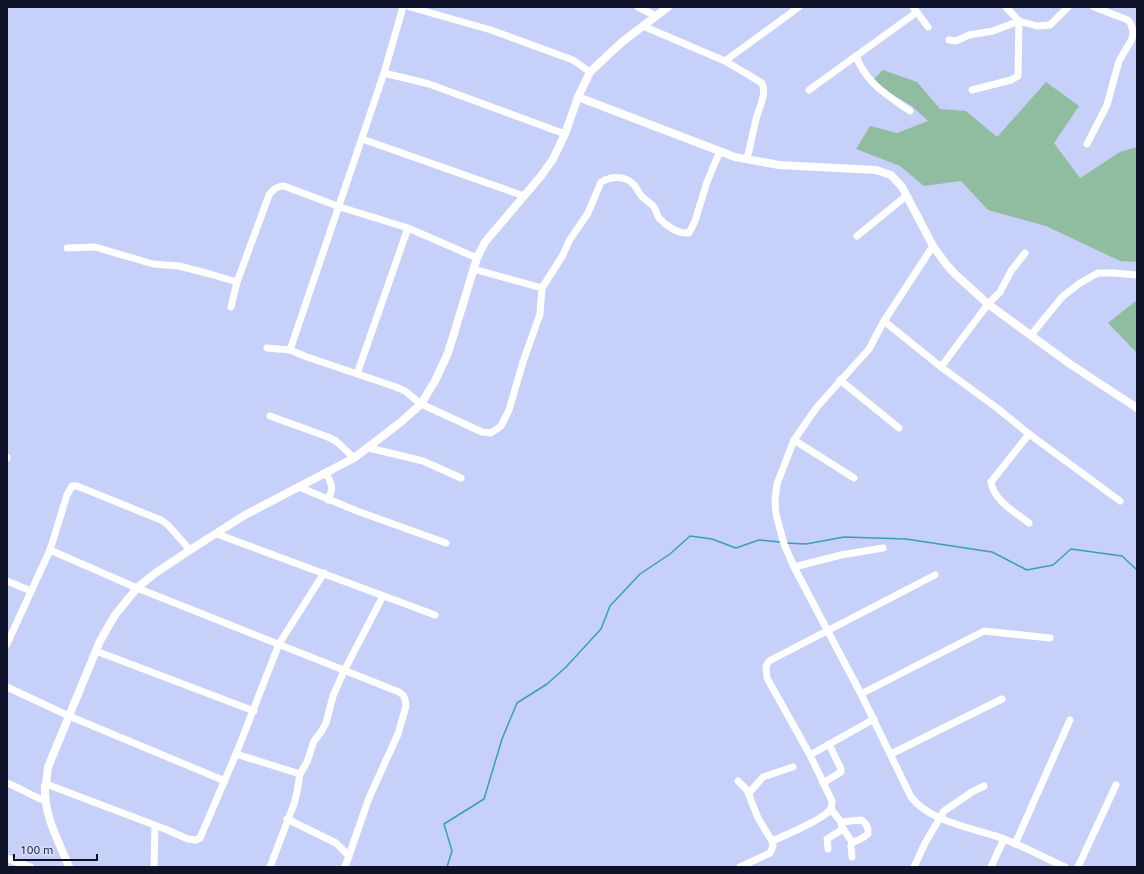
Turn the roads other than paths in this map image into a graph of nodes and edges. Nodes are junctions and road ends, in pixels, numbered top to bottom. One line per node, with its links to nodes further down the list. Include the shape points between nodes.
1 (403, 7): 19 (street)
2 (410, 7): 18 (street, via 491,30 574,60)
3 (638, 7): 10 (street)
4 (668, 7): 10 (street)
5 (799, 7): 17 (street)
6 (1006, 7): 11 (street)
7 (1068, 7): 11 (street, via 1050,25 1037,26)
8 (1094, 7): 15 (street, via 1128,20)
9 (915, 10): 13 (street); 16 (street)
10 (656, 16): 12 (street)
11 (1020, 21): 14 (street, via 956,41); 21 (street, via 1018,76)
12 (643, 26): 17 (street); 18 (street, via 612,50)
13 (928, 27)
14 (949, 40)
15 (1134, 40): 26 (street, via 1119,61 1107,105)
16 (856, 56): 20 (street); 23 (street, via 861,68 879,90)
17 (725, 61): 28 (street, via 761,81 764,86)
18 (590, 72): 22 (street)
19 (384, 73): 24 (street, via 429,84); 25 (street)
20 (809, 90)
21 (972, 90)
22 (578, 97): 24 (street); 27 (street)
23 (910, 111)
24 (565, 134): 29 (street, via 553,159)
25 (362, 139): 29 (street); 31 (street)
26 (1087, 144)
27 (720, 151): 28 (street); 41 (street, via 689,233 681,233 671,228 659,218 655,208 631,182 616,177 601,182 588,213)
28 (747, 159): 30 (street, via 779,165 882,171 897,180)
29 (524, 196): 37 (street, via 485,242)
30 (906, 196): 33 (street); 34 (street)
31 (340, 207): 32 (street); 40 (street, via 284,186 272,190); 47 (street)
32 (408, 228): 37 (street); 49 (street)
33 (857, 236)
34 (933, 246): 42 (street, via 955,274); 44 (street)
35 (67, 248): 40 (street, via 95,247 153,264 179,266)
36 (1025, 254): 42 (street, via 1011,271 1000,292)
37 (477, 258): 38 (street)
38 (473, 269): 41 (street); 51 (street, via 448,353 436,381)
39 (1137, 275): 45 (street, via 1098,273 1080,283 1062,296)
40 (237, 282): 43 (street)
41 (542, 288): 51 (street, via 540,314 509,410 501,426 491,433 482,432)
42 (988, 304): 45 (street); 48 (street)
43 (231, 307)
44 (884, 321): 48 (street); 50 (street, via 869,349)
45 (1031, 335): 52 (street)
46 (267, 348): 47 (street)
47 (290, 350): 49 (street)
48 (941, 367): 55 (street)
49 (357, 374): 51 (street, via 405,391)
50 (840, 380): 54 (street); 56 (street)
51 (421, 404): 57 (street)
52 (1137, 408)
53 (270, 416): 58 (street, via 336,441)
54 (898, 428)
55 (1029, 434): 64 (street); 65 (street, via 991,482 994,493 1000,500)
56 (794, 440): 61 (street); 71 (street, via 777,484 776,514)
57 (369, 448): 58 (street); 60 (street, via 423,461)
58 (354, 458): 59 (street)
59 (326, 473): 62 (street); 63 (street, via 332,484)
60 (461, 478)
61 (854, 478)
62 (299, 487): 63 (street); 66 (street, via 245,515)
63 (328, 500): 67 (street)
64 (1120, 501)
65 (1029, 523)
66 (217, 534): 70 (street); 72 (street)
67 (446, 543)
68 (882, 548): 71 (street)
69 (50, 550): 70 (street, via 70,487 75,485 165,522); 75 (street); 76 (street)
70 (190, 550): 75 (street)
71 (794, 566): 79 (street)
72 (324, 573): 77 (street); 82 (street)
73 (935, 575): 79 (street)
74 (7, 582): 76 (street)
75 (137, 588): 82 (street); 83 (street, via 110,624)
76 (31, 591): 81 (street)
77 (383, 596): 78 (street); 84 (street)
78 (435, 615)
79 (828, 632): 86 (street); 95 (street, via 769,661 766,666 767,678)
80 (1050, 638): 86 (street, via 984,631)
81 (7, 644)
82 (279, 644): 84 (street); 88 (street)
83 (96, 651): 88 (street); 89 (street)
84 (344, 671): 97 (street, via 333,696 326,723 314,741); 118 (street, via 399,692 406,698 398,734 369,798)
85 (7, 687): 89 (street)
86 (861, 694): 90 (street)
87 (1002, 699): 94 (street)
88 (254, 711): 93 (street)
89 (69, 716): 98 (street); 102 (street, via 48,767)
90 (874, 719): 92 (street); 94 (street)
91 (1070, 720): 116 (street)
92 (830, 744): 95 (street); 101 (street, via 841,772)
93 (236, 754): 97 (street); 98 (street)
94 (891, 754): 108 (street, via 911,797 921,808)
95 (810, 755): 101 (street)
96 (793, 768): 105 (street, via 763,777)
97 (300, 774): 109 (street)
98 (225, 781): 111 (street, via 200,838 188,840)
99 (738, 781): 105 (street)
100 (7, 783): 106 (street)
101 (823, 783): 107 (street, via 832,801)
102 (46, 784): 106 (street); 111 (street)
103 (1116, 785): 130 (street)
104 (984, 786): 108 (street, via 951,805)
105 (749, 793): 114 (street, via 758,818)
106 (45, 801): 122 (street, via 51,826)
107 (831, 809): 110 (street); 114 (street, via 807,825)
108 (940, 818): 113 (street); 127 (street)
109 (288, 819): 118 (street, via 336,843); 124 (street)
110 (841, 822): 112 (street); 115 (street, via 864,821 868,834)
111 (155, 826): 123 (street)
112 (843, 829): 115 (street); 117 (street, via 827,839)
113 (1004, 839): 116 (street); 128 (street)
114 (772, 841): 126 (street, via 770,853)
115 (852, 842): 119 (street)
116 (1015, 844): 129 (street)
117 (828, 849)
118 (349, 856): 125 (street)
119 (852, 857)
120 (7, 858): 121 (street)
121 (31, 867)
122 (69, 867)
123 (154, 867)
124 (270, 867)
125 (345, 867)
126 (740, 867)
127 (914, 867)
128 (991, 867)
129 (1065, 867)
130 (1078, 867)

